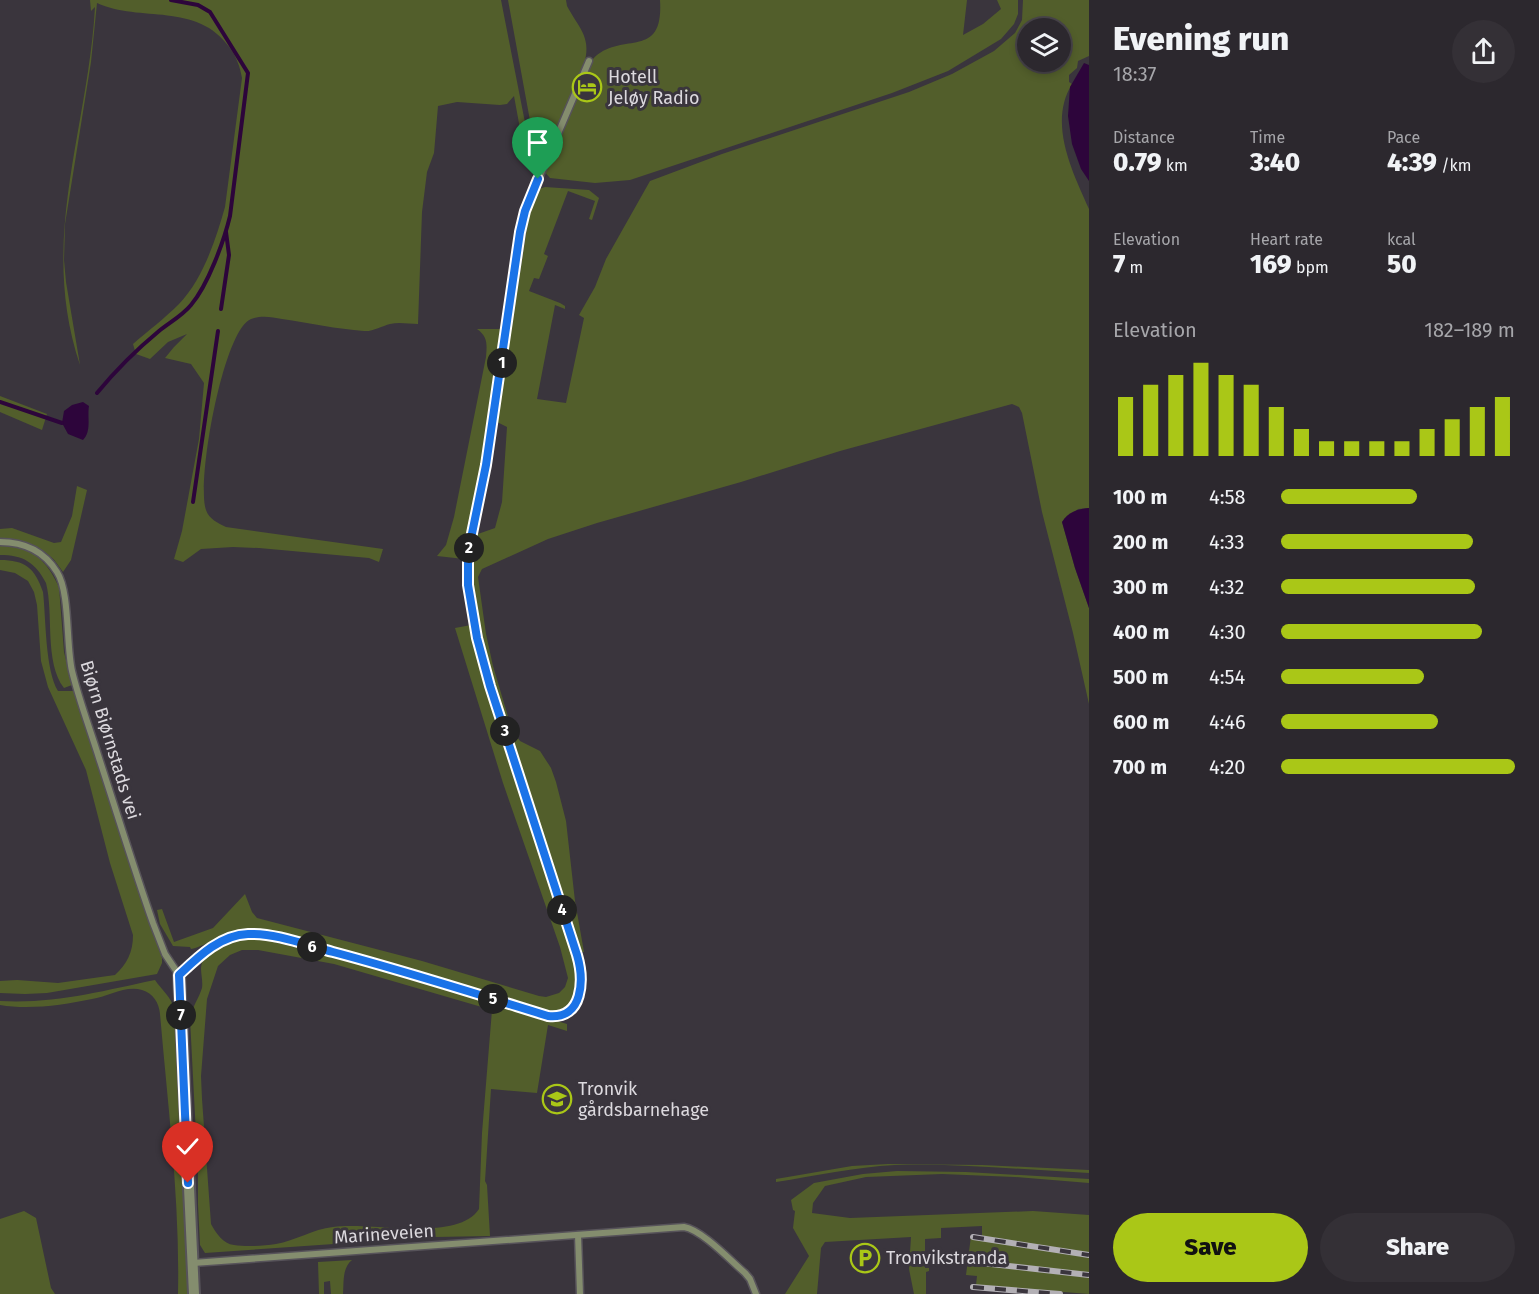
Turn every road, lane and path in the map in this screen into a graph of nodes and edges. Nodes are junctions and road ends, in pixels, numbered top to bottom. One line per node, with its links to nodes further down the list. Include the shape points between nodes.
1 (589, 61): 3 (street, via 525,211 486,465 468,553 468,585 490,686 582,972 576,1002 558,1017 548,1016 369,962 283,939 248,934 212,946)
2 (0, 542): 3 (street, Biørn Biørnstads vei, via 22,544 37,551 62,581 68,649 80,698 153,923 165,954)
3 (179, 975): 5 (street)
4 (578, 1235): 5 (street, Marineveien); 7 (street); 8 (street, Marineveien, via 689,1228 745,1273)
5 (193, 1263): 6 (street)
6 (194, 1294)
7 (580, 1294)
8 (756, 1294)

